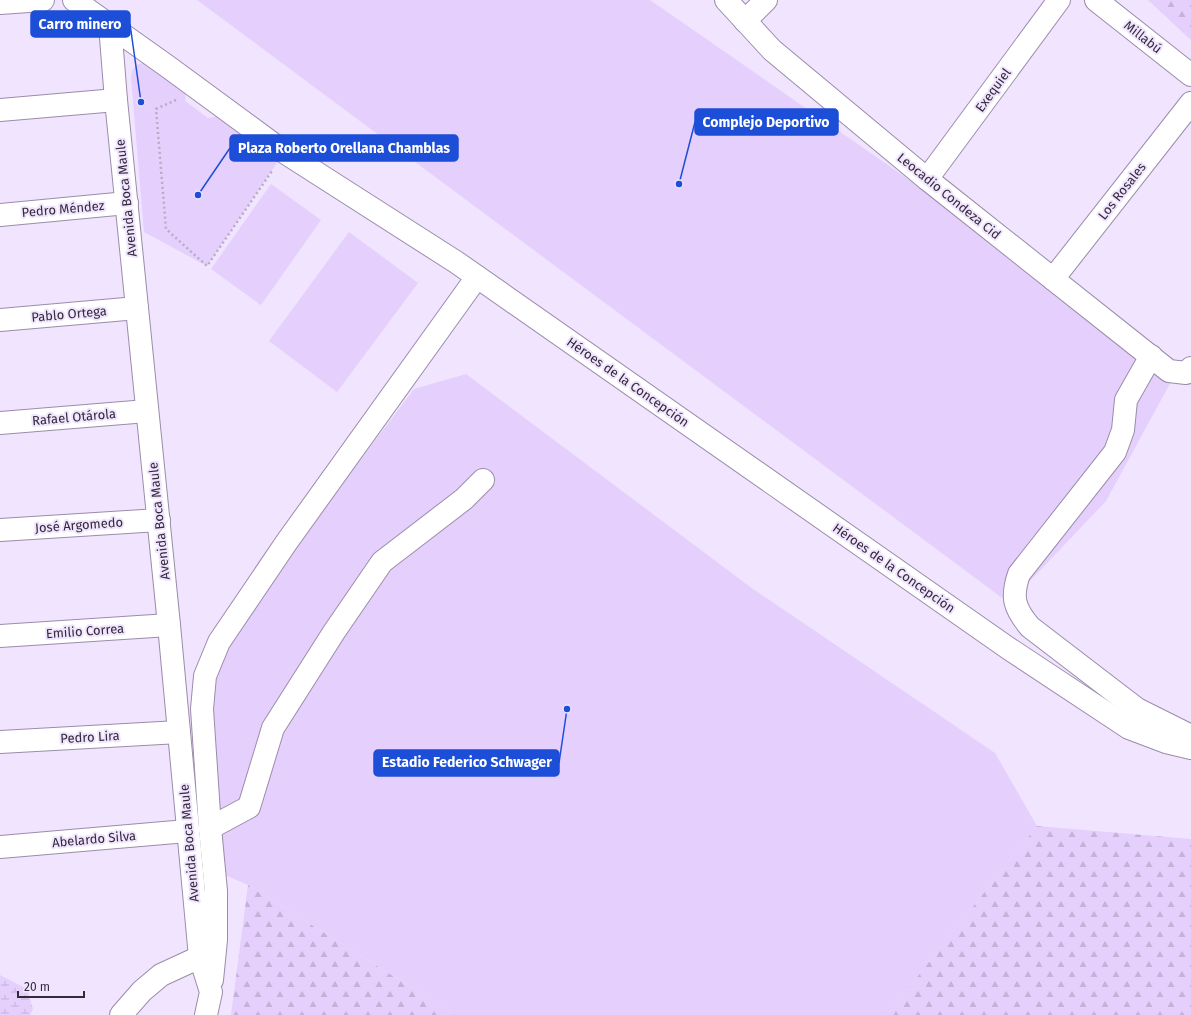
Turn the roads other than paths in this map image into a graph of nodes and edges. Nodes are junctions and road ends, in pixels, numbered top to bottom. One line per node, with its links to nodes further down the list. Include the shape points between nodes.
1 (43, 0): 7 (street)
2 (74, 0): 9 (street, Héroes de la Concepción)
3 (726, 0): 8 (street, Leocadio Condeza Cid)
4 (766, 0): 8 (street)
5 (1059, 0): 14 (street, Exequiel)
6 (1096, 0): 10 (street, Millabú)
7 (0, 3)
8 (745, 21): 14 (street, Leocadio Condeza Cid, via 772,50)
9 (110, 25): 11 (street, Avenida Boca Maule); 17 (street, Héroes de la Concepción, via 284,152)
10 (1191, 75)
11 (116, 100): 13 (street); 15 (street, Avenida Boca Maule)
12 (1191, 103): 18 (street, Los Rosales)
13 (0, 110)
14 (927, 179): 18 (street, Leocadio Condeza Cid)
15 (127, 203): 16 (street, Pedro Méndez); 19 (street, Avenida Boca Maule)
16 (0, 215)
17 (478, 277): 33 (street, Héroes de la Concepción, via 1008,648 1122,724 1166,742); 34 (street, via 286,543 219,642 205,676 202,709)
18 (1053, 279): 21 (street, Leocadio Condeza Cid)
19 (137, 308): 20 (street, Pablo Ortega); 23 (street, Avenida Boca Maule)
20 (0, 320)
21 (1151, 356): 22 (street, Leocadio Condeza Cid, via 1169,370); 31 (street, via 1126,400 1123,430 1115,452 1019,574 1014,588 1016,604 1030,627 1137,709)
22 (1189, 370)
23 (147, 411): 24 (street, Rafael Otárola); 26 (street, Avenida Boca Maule)
24 (0, 423)
25 (483, 480): 34 (street, via 464,499 382,562 273,728 249,807)
26 (159, 520): 27 (street, José Argomedo); 28 (street, Avenida Boca Maule)
27 (0, 530)
28 (169, 625): 29 (street, Emilio Correa); 30 (street, Avenida Boca Maule)
29 (0, 636)
30 (180, 732): 32 (street, Pedro Lira); 35 (street, Avenida Boca Maule)
31 (1191, 736)
32 (0, 742)
33 (1191, 748)
34 (210, 828): 38 (street, via 216,891 216,940)
35 (187, 831): 36 (street, Abelardo Silva); 37 (street, Avenida Boca Maule)
36 (0, 847)
37 (200, 957): 38 (street, Avenida Boca Maule); 39 (street, via 161,975 142,990)
38 (210, 992): 40 (street, Avenida Boca Maule)
39 (121, 1015)
40 (206, 1015)

